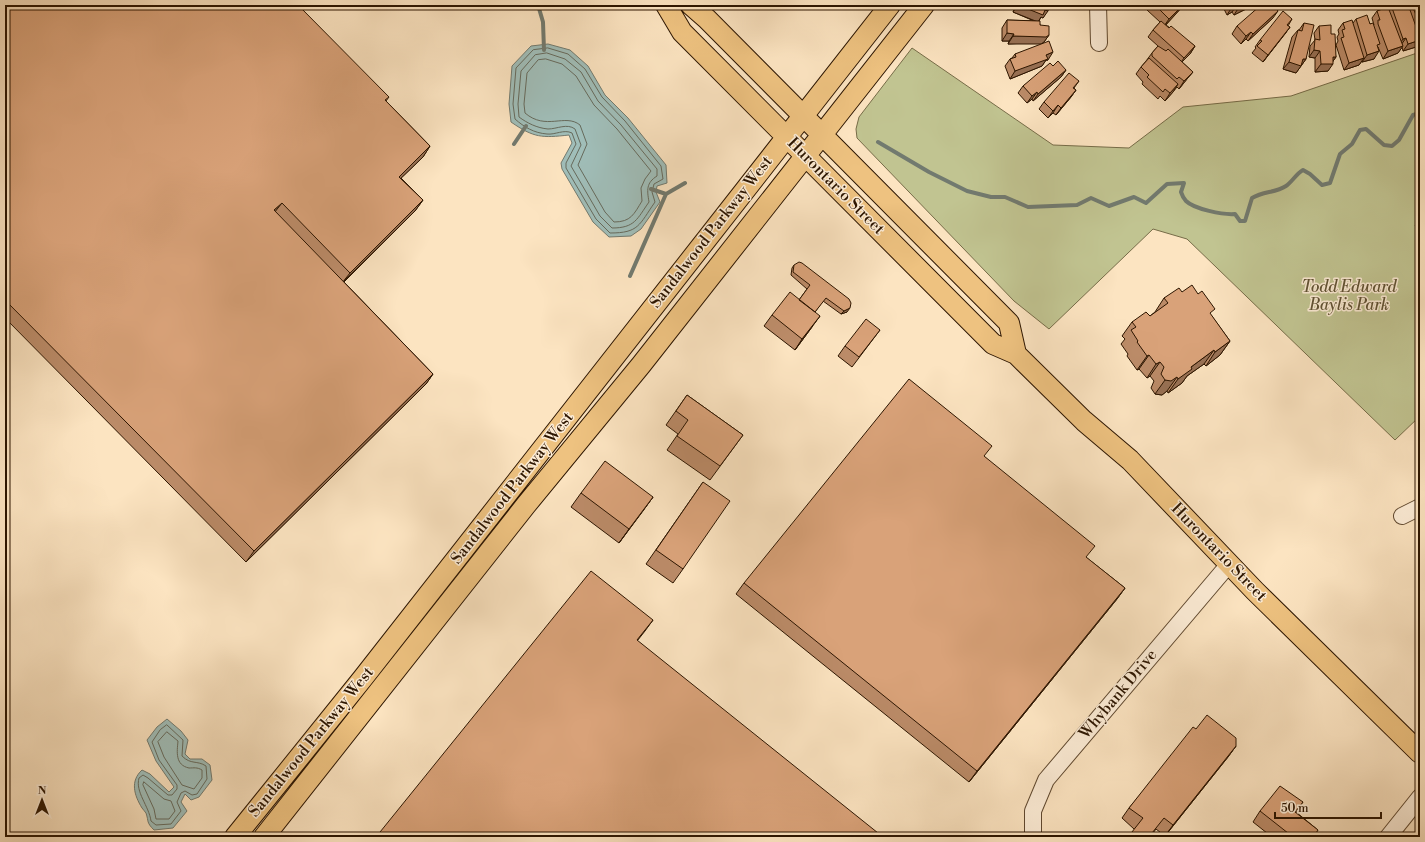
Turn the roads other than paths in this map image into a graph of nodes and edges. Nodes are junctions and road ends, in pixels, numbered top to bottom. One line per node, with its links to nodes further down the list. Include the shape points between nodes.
1 (666, 5): 9 (main road, Hurontario Street, via 682,32)
2 (691, 5): 7 (main road, Hurontario Street)
3 (890, 5): 7 (main road, Sandalwood Parkway West)
4 (924, 5): 8 (main road, Sandalwood Parkway West)
5 (1098, 5): 6 (street)
6 (1099, 43)
7 (803, 115): 8 (main road, Hurontario Street); 9 (main road, Sandalwood Parkway West)
8 (822, 135): 10 (main road, Sandalwood Parkway West); 11 (main road, Hurontario Street, via 1009,323)
9 (786, 136): 10 (main road, Hurontario Street); 17 (main road, Sandalwood Parkway West, via 354,691)
10 (806, 156): 11 (main road, Hurontario Street, via 993,344); 18 (main road, Sandalwood Parkway West, via 641,365 526,504)
11 (1016, 354): 14 (main road, Hurontario Street, via 1084,421 1130,460)
12 (1420, 506): 13 (street)
13 (1402, 516)
14 (1230, 563): 15 (main road, Hurontario Street); 19 (street, Whybank Drive, via 1046,780 1033,810)
15 (1420, 753)
16 (1420, 797): 20 (street)
17 (235, 837)
18 (264, 837)
19 (1033, 837)
20 (1388, 837)

